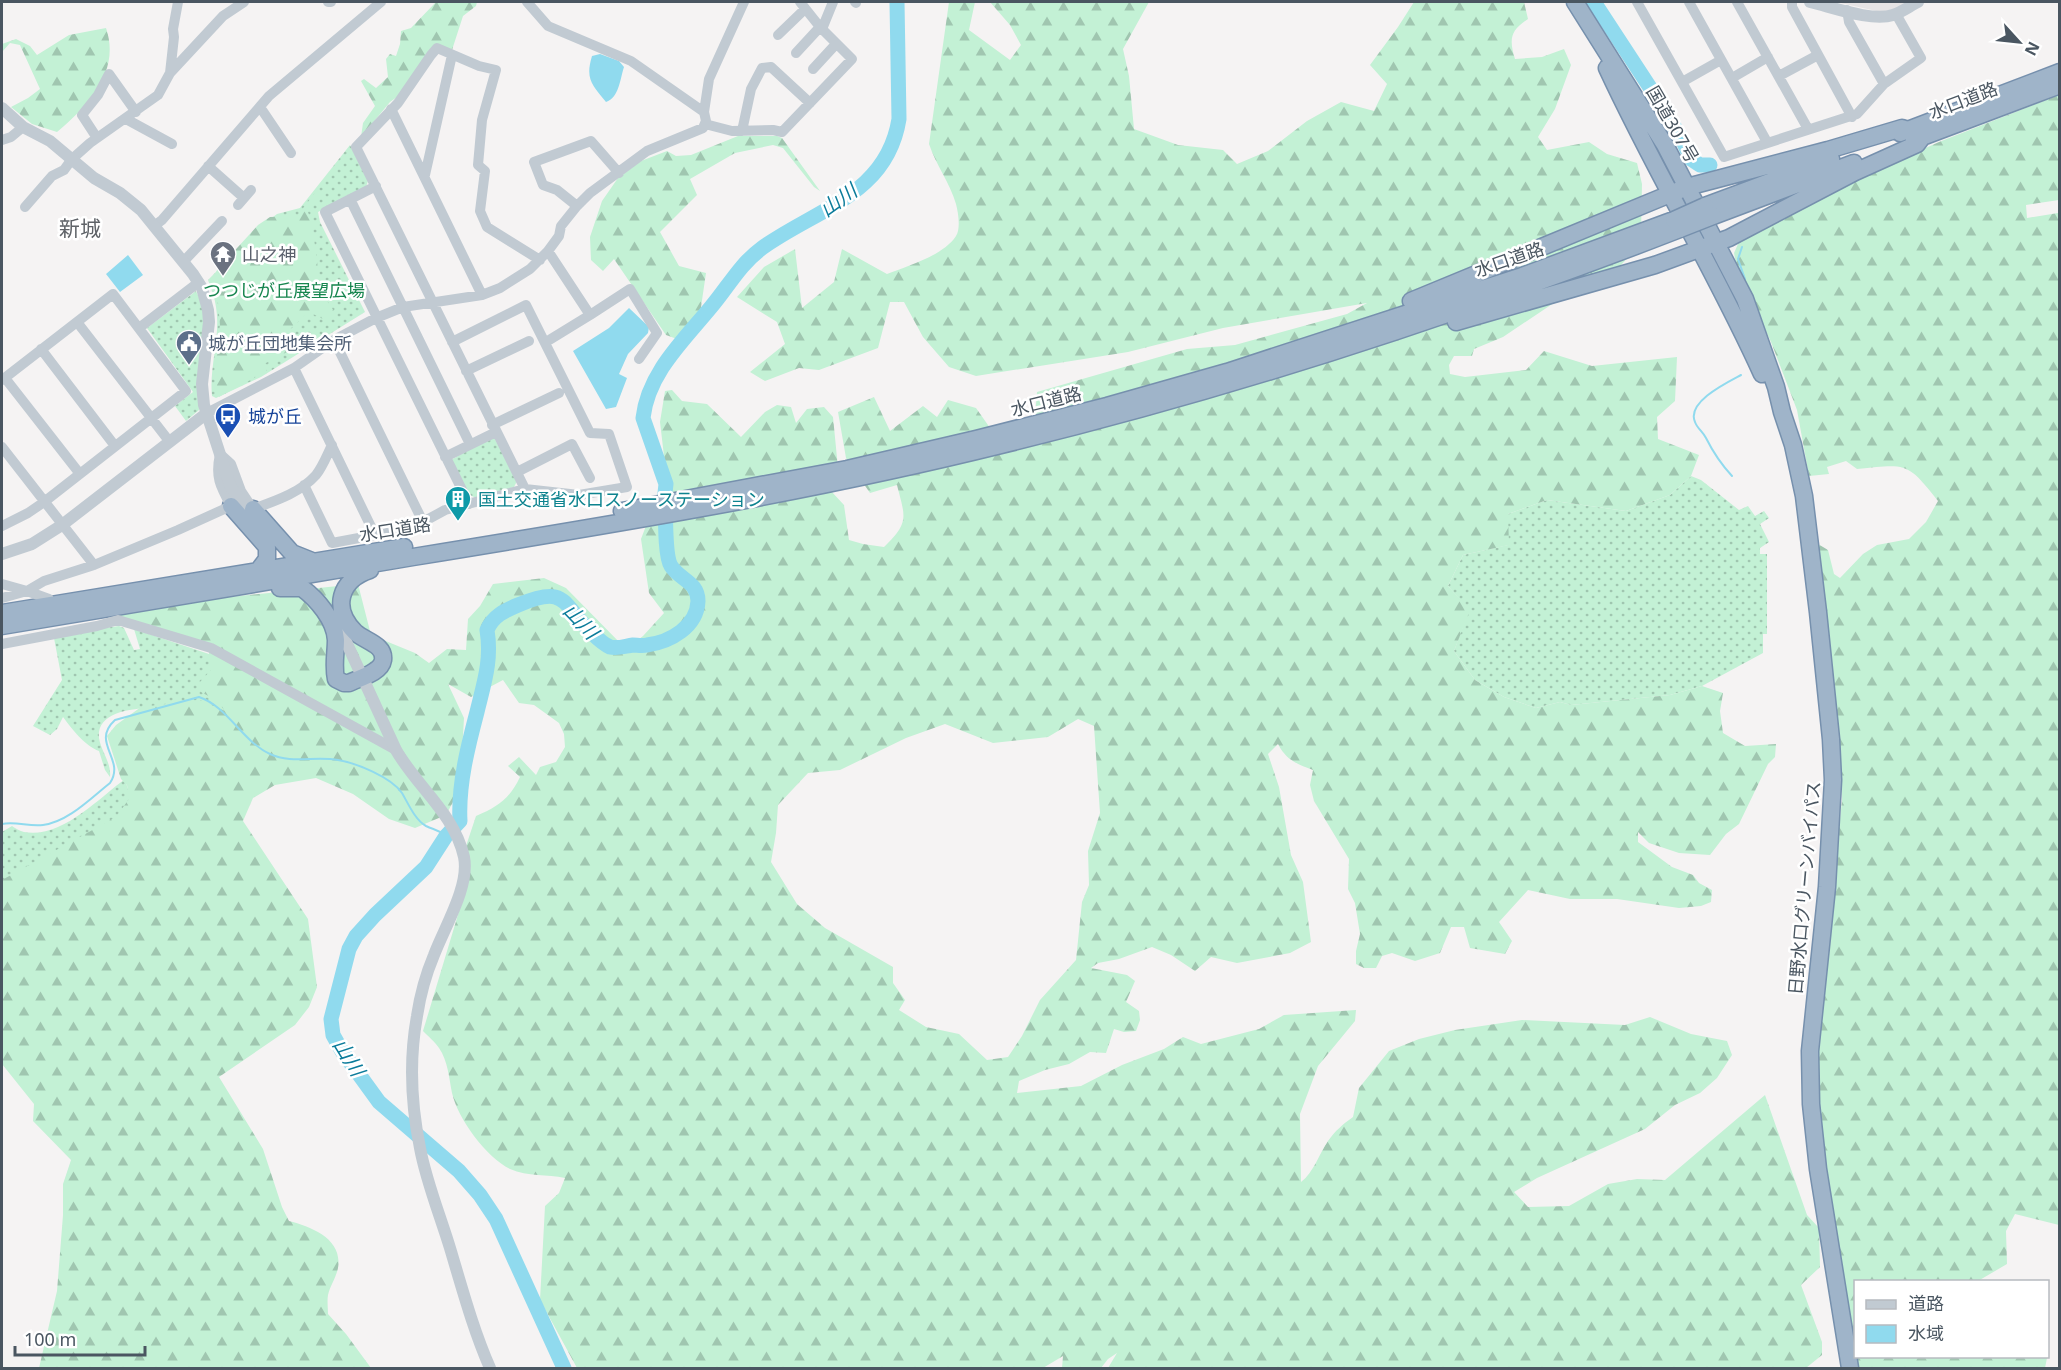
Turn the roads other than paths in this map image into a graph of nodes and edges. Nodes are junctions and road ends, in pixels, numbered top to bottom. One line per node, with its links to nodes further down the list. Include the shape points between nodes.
1 (178, 2): 28 (street)
2 (244, 2): 28 (street, via 223,16)
3 (381, 2): 35 (street, via 268,96)
4 (527, 2): 39 (street, via 548,26 632,61)
5 (744, 2): 39 (street, via 709,79)
6 (833, 2): 17 (street)
7 (1575, 2): 18 (highway, 国道307号)
8 (1637, 2): 31 (street)
9 (1689, 2): 25 (street)
10 (1737, 2): 24 (street)
11 (1792, 2): 23 (street)
12 (1810, 2): 15 (street)
13 (1918, 2): 16 (street)
14 (806, 6): 17 (street); 19 (street)
15 (1847, 10): 16 (street, via 1874,16); 32 (street, via 1849,22)
16 (1896, 14): 32 (street, via 1921,58)
17 (821, 28): 20 (street); 21 (street)
18 (1591, 29): 57 (highway, 国道307号); 58 (highway, 国道307号, via 1625,107)
19 (778, 34)
20 (836, 44): 26 (street); 34 (street, via 852,59)
21 (796, 53)
22 (452, 55): 37 (street, via 437,48); 55 (street); 69 (street, via 496,70 482,120 478,165 485,171 480,211 484,221 487,227)
23 (1818, 55): 29 (street); 40 (street)
24 (1768, 57): 29 (street); 30 (street)
25 (1721, 60): 30 (street); 31 (street)
26 (813, 69)
27 (2060, 72): 46 (highway, 水口道路)
28 (170, 73): 38 (street, via 158,95)
29 (1779, 76): 44 (street)
30 (1732, 78): 49 (street)
31 (1682, 82): 49 (street, via 1724,157)
32 (1884, 84): 40 (street)
33 (2060, 85): 46 (highway, 水口道路)
34 (810, 103): 45 (street, via 782,132); 45 (street, via 771,67 762,68 751,89)
35 (260, 107): 51 (street); 53 (street)
36 (2, 108): 43 (street)
37 (391, 109): 55 (street); 56 (street, via 356,147)
38 (136, 112): 41 (street); 47 (street, via 109,74 82,115)
39 (704, 112): 42 (street)
40 (1852, 117): 44 (street)
41 (126, 119): 47 (street); 50 (street)
42 (705, 123): 45 (street); 54 (street, via 692,134 647,151)
43 (23, 127): 48 (street); 52 (street, via 50,141)
44 (1808, 129): 49 (street)
45 (742, 131)
46 (1916, 133): 57 (highway, via 1902,128); 64 (highway, 水口道路, bridge); 66 (highway, via 1917,144)
47 (97, 138): 52 (street)
48 (2, 140)
49 (1767, 142)
50 (172, 144)
51 (291, 153)
52 (72, 159): 62 (street); 65 (street, via 132,201)
53 (208, 166): 59 (street); 65 (street)
54 (619, 173): 61 (street); 61 (street, via 591,141 534,162 543,185 557,190)
55 (425, 175): 73 (street)
56 (376, 186): 60 (street); 74 (street)
57 (1687, 187): 58 (highway); 67 (highway, 国道307号)
58 (1670, 193): 67 (highway, 国道307号); 84 (highway, via 1321,337)
59 (244, 198)
60 (350, 199): 75 (street); 77 (street, via 325,212)
61 (577, 206): 68 (street)
62 (25, 207)
63 (222, 221): 70 (street)
64 (1677, 224): 84 (highway, 水口道路); 85 (highway, 水口道路, via 1496,298)
65 (154, 226): 70 (street)
66 (1742, 231): 67 (highway); 71 (highway, via 1730,246)
67 (1707, 246): 71 (highway, 日野水口グリーンバイパス); 85 (highway, via 1655,265 1379,344 1359,349); 92 (highway, 日野水口グリーンバイパス)
68 (548, 251): 69 (street); 76 (street)
69 (540, 260): 73 (street, via 518,278)
70 (183, 261): 72 (street)
71 (1728, 268): 92 (highway, 日野水口グリーンバイパス, via 1758,333)
72 (199, 282): 79 (street); 93 (street, via 209,322 202,384)
73 (482, 295): 74 (street)
74 (432, 302): 75 (street); 82 (street)
75 (404, 307): 77 (street); 97 (street)
76 (590, 315): 83 (street); 87 (street, via 630,289 657,333)
77 (376, 318): 80 (street); 102 (street)
78 (77, 322): 79 (street, via 113,294); 86 (street); 94 (street)
79 (139, 328): 94 (street, via 186,391)
80 (334, 340): 88 (street); 114 (street)
81 (529, 341): 89 (street)
82 (452, 342): 83 (street, via 526,305); 89 (street)
83 (546, 342): 107 (street, via 590,433 609,434 627,487 579,495)
84 (1315, 344): 111 (highway, 水口道路, via 1118,403)
85 (1351, 345): 111 (highway, 水口道路, via 1190,395 1000,446 811,488)
86 (41, 349): 90 (street); 99 (street)
87 (639, 359)
88 (294, 368): 93 (street); 98 (street)
89 (466, 371): 95 (street)
90 (3, 379): 104 (street)
91 (559, 393): 95 (street)
92 (1782, 412): 136 (highway, 日野水口グリーンバイパス, via 1804,496 1831,739 1832,822 1810,1062 1811,1104)
93 (207, 413): 96 (street); 101 (street)
94 (151, 419): 96 (street); 99 (street)
95 (494, 429): 97 (street); 103 (street)
96 (169, 441): 116 (street)
97 (470, 444): 102 (street)
98 (332, 445): 106 (street, via 316,474); 117 (street)
99 (115, 446): 104 (street)
100 (2, 447): 108 (street)
101 (220, 454): 110 (street, via 218,480); 112 (street, via 231,464); 119 (street, via 235,496)
102 (445, 457): 109 (street)
103 (517, 472): 105 (street, via 572,444); 107 (street)
104 (80, 474): 108 (street)
105 (590, 478)
106 (304, 485): 112 (street); 117 (street, via 332,543)
107 (525, 489): 109 (street)
108 (44, 502): 115 (street); 116 (street)
109 (469, 504): 114 (street, via 445,510)
110 (231, 506): 122 (street); 123 (highway, via 267,547 267,559)
111 (684, 506): 113 (highway, 水口道路)
112 (253, 509): 120 (highway, via 292,553)
113 (646, 513): 120 (highway, 水口道路); 121 (highway, 水口道路)
114 (423, 522): 117 (street, via 410,529)
115 (2, 524)
116 (62, 525): 118 (street, via 32,544); 122 (street)
117 (375, 535)
118 (2, 554)
119 (288, 559)
120 (313, 561): 123 (highway, 水口道路)
121 (386, 561): 126 (highway, 水口道路); 133 (highway, via 353,578 341,597 350,626 378,647 383,658 380,668)
122 (94, 565): 127 (street, via 44,580)
123 (258, 571): 130 (highway, 水口道路)
124 (2, 584): 127 (street)
125 (310, 585): 133 (street, via 333,614)
126 (233, 588): 131 (highway, 水口道路); 133 (highway, via 240,592 303,589 324,610 336,636 336,678 344,683)
127 (27, 591): 128 (street); 129 (street)
128 (2, 598)
129 (49, 599)
130 (2, 613)
131 (2, 626)
132 (2, 644): 134 (street, via 64,633 108,619 118,620 211,648)
133 (363, 676): 134 (street)
134 (396, 750): 135 (street, via 450,822 464,857 464,879 433,957 417,1016 412,1072 420,1149)
135 (490, 1368)
136 (1850, 1368)

